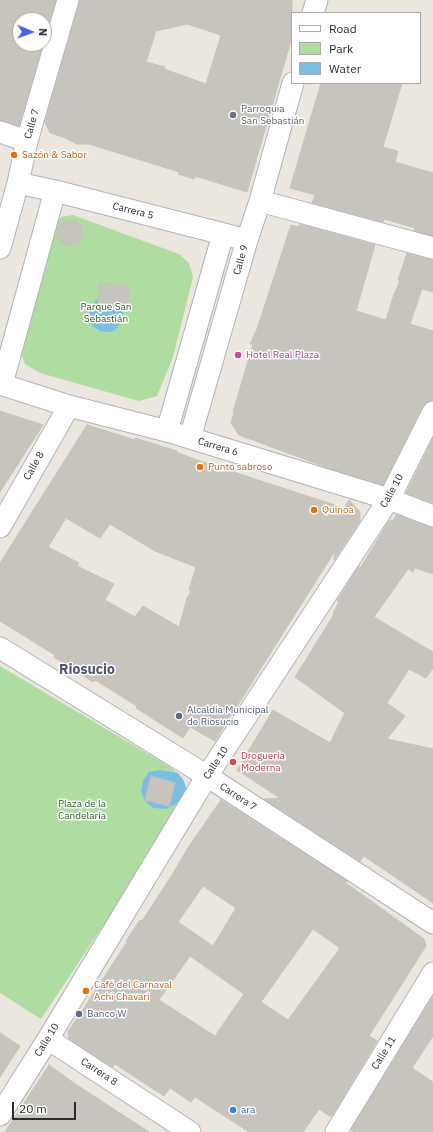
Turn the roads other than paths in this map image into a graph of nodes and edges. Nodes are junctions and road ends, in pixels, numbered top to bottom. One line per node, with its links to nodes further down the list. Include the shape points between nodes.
1 (68, 0): 6 (street, Calle 7)
2 (317, 0): 3 (street)
3 (313, 12)
4 (294, 84): 9 (street, Calle 9)
5 (0, 132): 6 (street)
6 (27, 141): 7 (street, Calle 7)
7 (18, 183): 8 (street, Carrera 5); 12 (street, Calle 7)
8 (55, 191): 10 (street, Carrera 5); 14 (street)
9 (260, 201): 11 (street, Calle 9); 13 (street)
10 (223, 234): 11 (street, Carrera 5); 17 (street)
11 (247, 240): 18 (street, Calle 9)
12 (0, 248)
13 (433, 248)
14 (1, 384): 15 (street, Carrera 6)
15 (69, 406): 17 (street, Carrera 6); 21 (street, Calle 8)
16 (433, 412): 19 (street, Calle 10)
17 (167, 431): 18 (street, Carrera 6)
18 (190, 438): 19 (street, Carrera 6)
19 (389, 499): 20 (street, Carrera 6); 23 (street, Calle 10)
20 (433, 516)
21 (0, 527)
22 (0, 648): 23 (street, Carrera 7)
23 (207, 776): 24 (street, Carrera 7); 26 (street, Calle 10)
24 (433, 923)
25 (433, 973): 29 (street, Calle 11)
26 (48, 1039): 27 (street, Calle 10); 28 (street, Carrera 8)
27 (0, 1115)
28 (190, 1132)
29 (336, 1132)

